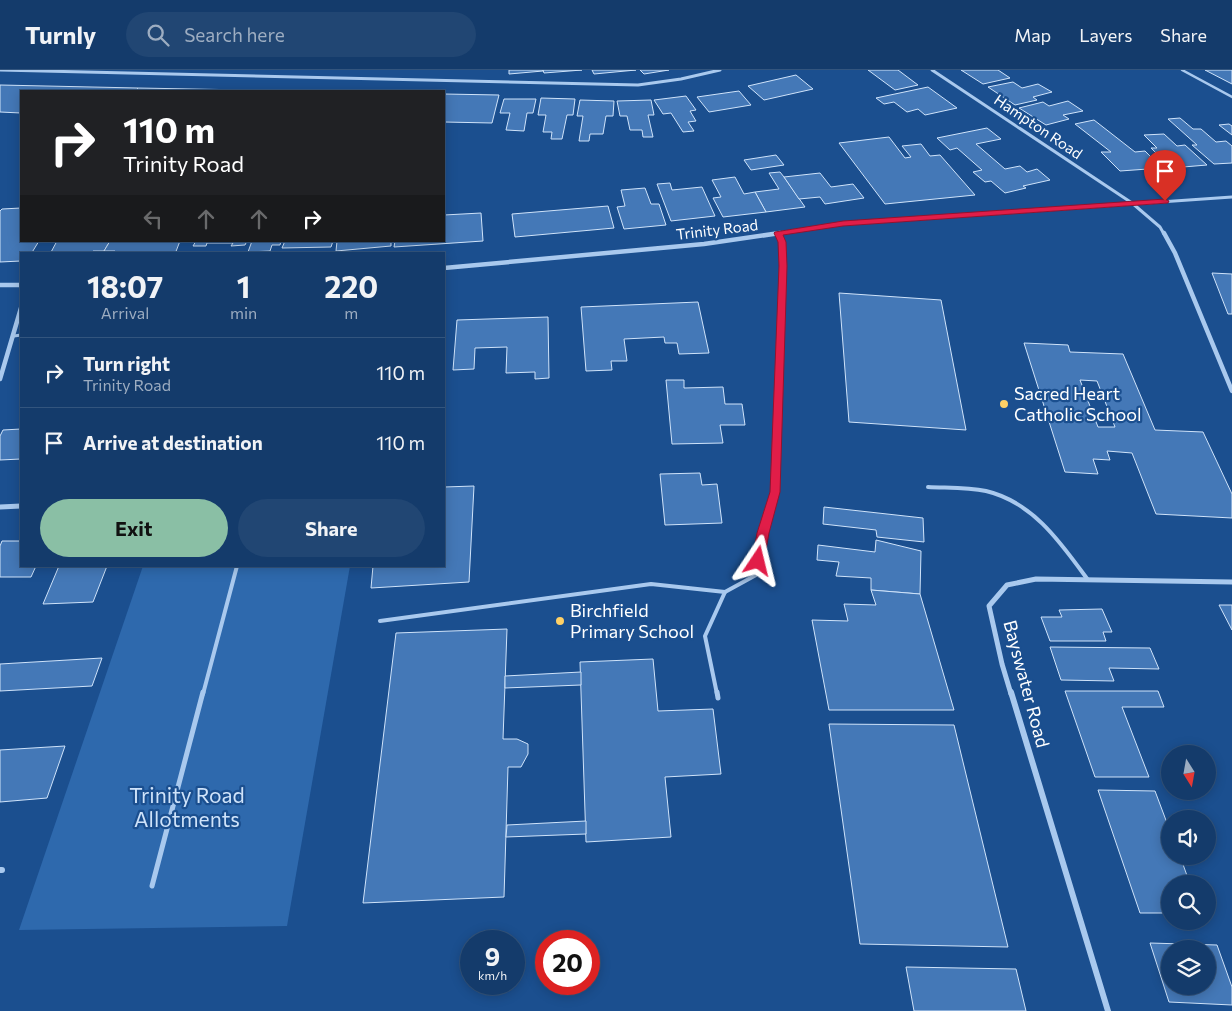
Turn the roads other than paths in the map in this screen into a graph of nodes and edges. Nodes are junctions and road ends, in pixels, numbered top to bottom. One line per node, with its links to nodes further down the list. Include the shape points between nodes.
1 (0, 70): 2 (street, via 638,85)
2 (720, 70)
3 (932, 70): 9 (street, Hampton Road)
4 (1182, 70): 6 (lane)
5 (1232, 91): 6 (lane)
6 (1225, 92): 7 (lane)
7 (1232, 97)
8 (1232, 197): 9 (street, Trinity Road)
9 (1132, 203): 10 (street, Trinity Road, via 843,224); 18 (street, Hampton Road, via 1160,227 1175,253)
10 (778, 233): 11 (street, Trinity Road, via 704,244); 25 (lane, via 782,242 783,266 775,492 763,533 756,575)
11 (445, 268)
12 (0, 285): 13 (street)
13 (20, 285)
14 (20, 312): 16 (street)
15 (20, 335): 16 (lane)
16 (14, 336): 17 (street)
17 (0, 379)
18 (1232, 390)
19 (928, 486): 23 (lane, via 987,491 1032,513 1056,537)
20 (20, 506): 21 (street)
21 (0, 507)
22 (237, 567): 28 (lane)
23 (1088, 580): 24 (street, Bayswater Road); 29 (street, Bayswater Road, via 1036,579 1007,585 989,606 1002,664)
24 (1232, 582)
25 (725, 592): 26 (lane, via 651,584); 27 (lane, via 705,636)
26 (380, 620)
27 (718, 698)
28 (152, 886)
29 (1108, 1011)

